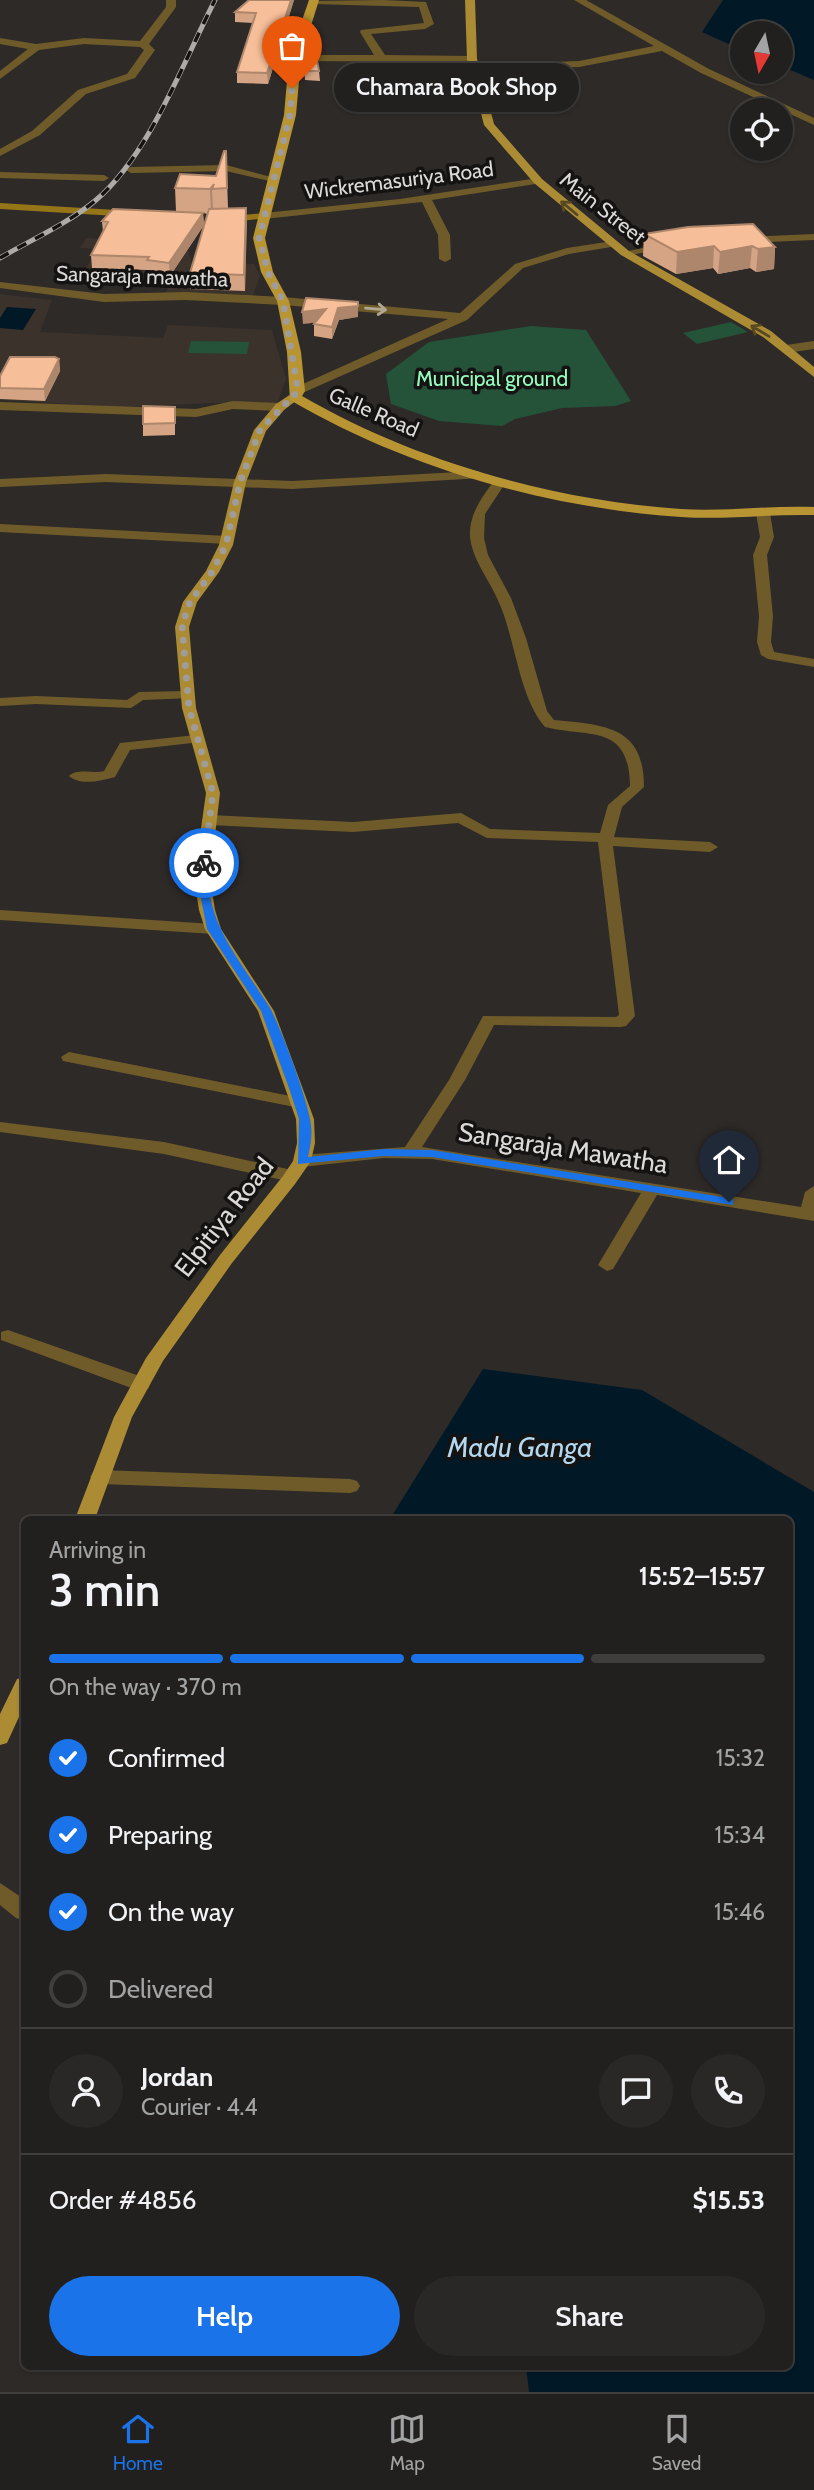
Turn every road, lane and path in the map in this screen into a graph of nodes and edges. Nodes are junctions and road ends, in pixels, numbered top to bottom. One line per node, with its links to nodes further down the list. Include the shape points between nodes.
1 (171, 0): 6 (street, via 164,18)
2 (314, 0): 9 (highway, Galle Road); 10 (street, via 423,4 429,24 425,26 365,32)
3 (470, 0): 11 (main road, Main Street)
4 (579, 0): 8 (street)
5 (0, 41): 7 (street)
6 (143, 44): 7 (street, via 84,41); 14 (street, via 150,50 131,76 82,92 36,133)
7 (36, 47): 12 (street)
8 (661, 48): 11 (street, via 579,64); 13 (street)
9 (295, 58): 10 (street); 18 (highway, Galle Road, via 290,115)
10 (381, 58): 11 (street)
11 (473, 64): 19 (main road, Main Street, via 489,125)
12 (0, 76)
13 (814, 122)
14 (0, 153)
15 (131, 170): 18 (street, via 226,168)
16 (0, 175): 17 (street)
17 (104, 178)
18 (274, 179): 23 (highway, Galle Road)
19 (538, 181): 20 (street, Wickremasuriya Road); 27 (main road, Main Street, one-way to 19)
20 (425, 198): 23 (street, Wickremasuriya Road); 30 (street, via 440,225 448,250)
21 (0, 206): 22 (main road)
22 (148, 216)
23 (264, 216): 24 (main road); 32 (highway, Galle Road, via 259,238 263,258)
24 (208, 220)
25 (814, 237): 26 (street)
26 (733, 241)
27 (613, 244): 29 (main road, Main Street); 33 (street, via 567,251 519,266)
28 (673, 245): 29 (street)
29 (625, 253): 35 (main road, Main Street, one-way to 29)
30 (445, 259)
31 (0, 285): 32 (street, Sangaraja mawatha, via 104,298)
32 (283, 301): 33 (street, Sangaraja mawatha, one-way to 33); 37 (highway, Galle Road)
33 (463, 317): 37 (street)
34 (814, 345): 35 (street)
35 (786, 349): 36 (main road, Main Street)
36 (814, 373)
37 (297, 394): 39 (main road, Elpitiya Road); 40 (highway, Galle Road, via 341,424)
38 (0, 406): 39 (street, via 196,413 233,405)
39 (280, 407): 41 (main road, Elpitiya Road, via 260,430)
40 (478, 475): 41 (street, via 327,484); 42 (highway, Galle Road)
41 (240, 482): 43 (street, via 73,478); 47 (main road, Elpitiya Road)
42 (500, 482): 45 (highway, Galle Road, via 558,497 671,512); 54 (street, via 478,514 477,538 519,638 540,712 550,724 615,733 628,744 635,762 637,787 615,805)
43 (0, 483)
44 (810, 509): 45 (highway, Galle Road)
45 (763, 513): 48 (street, via 767,537 760,555 768,654)
46 (0, 528): 47 (street)
47 (227, 540): 49 (main road, Elpitiya Road, via 212,572 190,602 182,625)
48 (814, 663)
49 (187, 695): 50 (street, via 139,696 131,704 36,699); 51 (main road, Elpitiya Road)
50 (0, 702)
51 (196, 739): 52 (street, via 125,746 110,774); 53 (main road, Elpitiya Road, via 213,793)
52 (76, 776)
53 (210, 820): 54 (street, via 353,827 461,818 487,833); 57 (main road, Elpitiya Road, via 202,878)
54 (606, 840): 55 (street); 61 (street, via 627,1016 620,1022 489,1020)
55 (710, 847)
56 (0, 915): 57 (street)
57 (213, 929): 59 (main road, Elpitiya Road, via 266,1011)
58 (69, 1057): 59 (street)
59 (300, 1103): 62 (main road, Elpitiya Road, via 306,1143)
60 (0, 1127): 62 (street, Sangaraja Mawatha)
61 (410, 1152): 62 (street, Sangaraja Mawatha); 63 (street, Sangaraja Mawatha)
62 (297, 1168): 68 (main road, Elpitiya Road, via 195,1300)
63 (651, 1190): 65 (street, Sangaraja Mawatha); 66 (street)
64 (814, 1192): 65 (street)
65 (811, 1215)
66 (607, 1265)
67 (8, 1336): 68 (street)
68 (141, 1384): 69 (main road, Elpitiya Road)
69 (100, 1477): 70 (street); 71 (main road, Elpitiya Road)
70 (350, 1486)
71 (86, 1516)
72 (21, 1692): 73 (main road)
73 (0, 1737)
74 (0, 1892): 75 (street)
75 (21, 1910)

